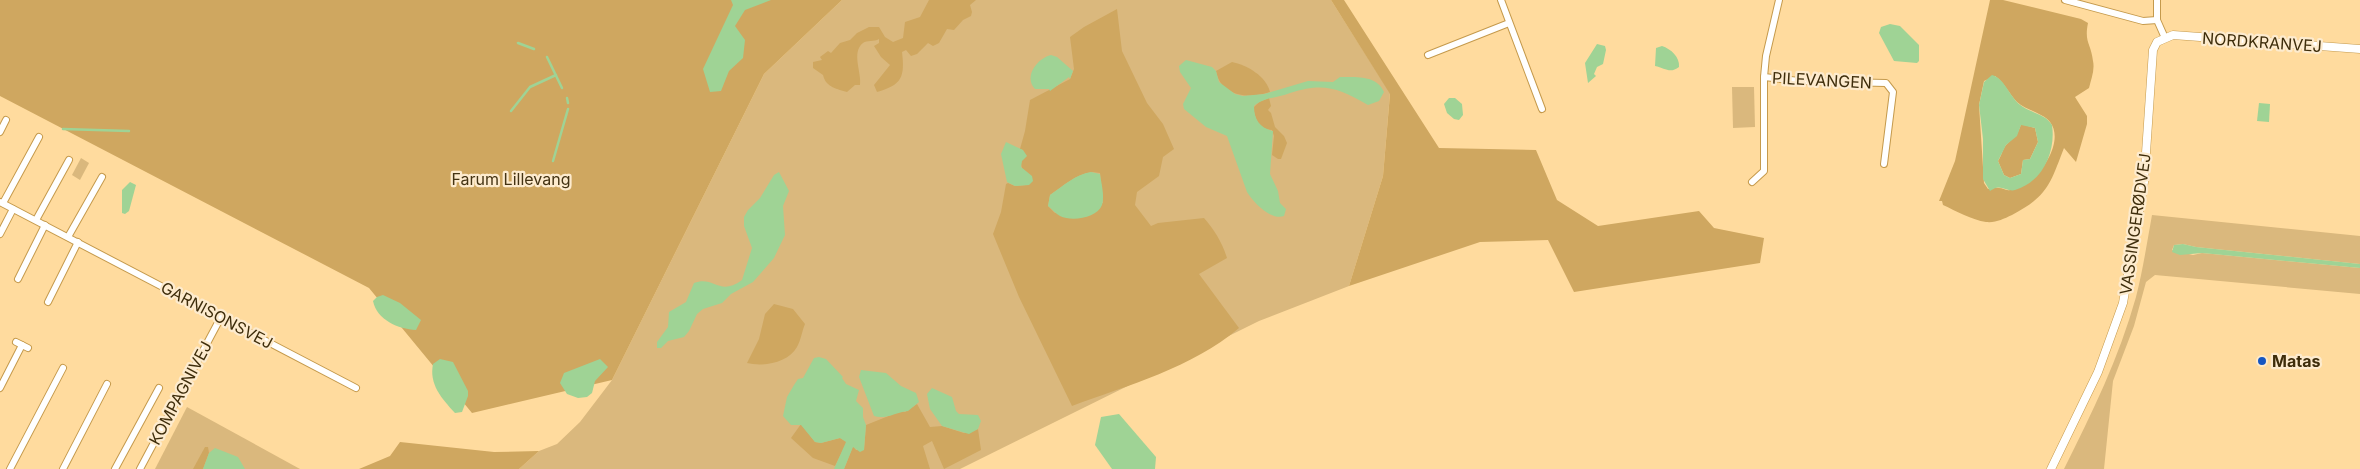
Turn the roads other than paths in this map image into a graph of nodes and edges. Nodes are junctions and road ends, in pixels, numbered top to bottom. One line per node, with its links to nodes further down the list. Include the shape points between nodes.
1 (1501, 0): 6 (street)
2 (1779, 0): 10 (street)
3 (2065, 0): 5 (street, via 2143,21)
4 (2157, 0): 5 (street)
5 (2157, 20): 7 (street)
6 (1509, 23): 9 (street); 11 (street)
7 (2165, 38): 8 (street, NORDKRANVEJ, via 2173,35); 39 (street, VASSINGERØDVEJ, via 2157,42 2153,50 2144,182 2123,303 2098,372)
8 (2360, 49)
9 (1428, 55)
10 (1764, 77): 16 (street, PILEVANGEN, via 1886,83 1893,92); 18 (street, via 1764,171)
11 (1542, 109)
12 (6, 120): 13 (street)
13 (0, 132)
14 (39, 137): 19 (street, GARNISONSVEJ)
15 (69, 160): 21 (street)
16 (1884, 164)
17 (102, 177): 24 (street)
18 (1752, 182)
19 (2, 202): 20 (street, GARNISONSVEJ)
20 (13, 208): 21 (street, GARNISONSVEJ); 23 (street)
21 (36, 220): 22 (street, GARNISONSVEJ)
22 (45, 225): 24 (street, GARNISONSVEJ); 26 (street)
23 (0, 234)
24 (68, 237): 25 (street, GARNISONSVEJ)
25 (78, 242): 27 (street); 28 (street, GARNISONSVEJ)
26 (18, 279)
27 (48, 302)
28 (221, 317): 34 (street, GARNISONSVEJ); 38 (street, KOMPAGNIVEJ)
29 (22, 345): 32 (street)
30 (63, 368): 35 (street)
31 (108, 384): 36 (street)
32 (0, 388)
33 (158, 388): 37 (street)
34 (356, 388)
35 (10, 469)
36 (63, 469)
37 (116, 469)
38 (140, 469)
39 (2051, 469)

